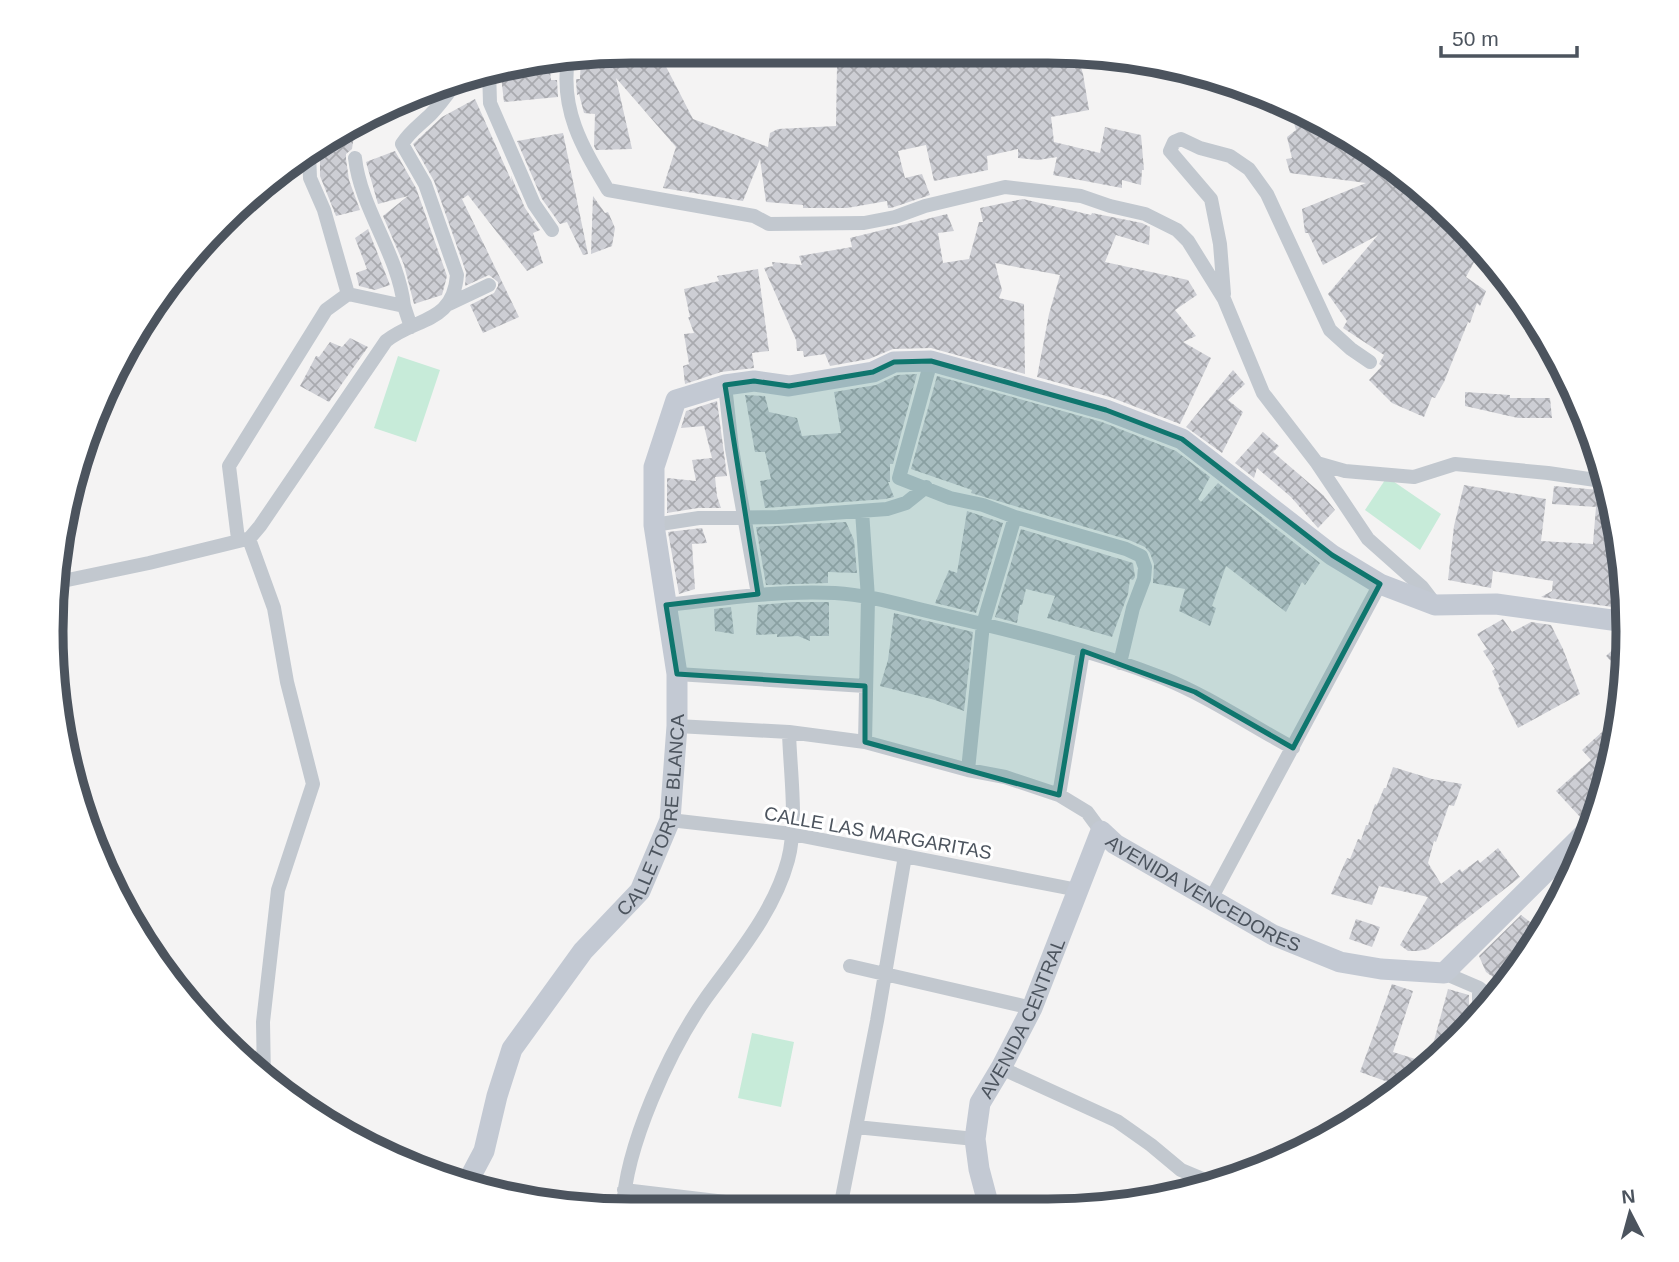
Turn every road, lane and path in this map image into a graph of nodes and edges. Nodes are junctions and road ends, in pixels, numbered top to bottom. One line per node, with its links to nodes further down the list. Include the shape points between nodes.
1 (567, 67): 9 (street, via 567,104 590,161 608,190 754,216 769,224 864,223 1005,187 1082,195 1145,214 1177,230)
2 (489, 81): 6 (street, via 490,103 534,204)
3 (448, 93): 10 (street, via 402,144 425,184 457,275)
4 (355, 158): 11 (street, via 358,178 402,288)
5 (309, 163): 8 (street, via 310,178)
6 (552, 230)
7 (489, 285): 10 (street)
8 (348, 294): 11 (street); 23 (street, via 326,310 229,466)
9 (1224, 299): 14 (street, via 1211,200 1170,151 1181,139 1230,156 1250,169 1267,194 1330,330); 16 (street, via 1263,393)
10 (449, 304): 12 (street)
11 (404, 306): 12 (street)
12 (411, 327): 23 (street, via 386,341 260,526)
13 (931, 361): 15 (street, via 894,362 873,372 789,386 754,381); 18 (street, via 899,478); 25 (street, via 1105,410 1182,439 1332,555)
14 (1370, 362)
15 (725, 385): 21 (street); 22 (street, CALLE TORRE BLANCA, via 676,400 654,467)
16 (1317, 463): 17 (street, via 1345,471 1413,477 1455,464); 29 (street, via 1368,538)
17 (1596, 480)
18 (926, 487): 19 (street, via 906,503); 20 (street)
19 (862, 510): 21 (street); 27 (street)
20 (1015, 517): 31 (street); 33 (street, via 1141,556 1144,579)
21 (743, 518): 22 (street); 26 (street)
22 (654, 525): 28 (street, CALLE TORRE BLANCA)
23 (244, 539): 24 (street); 56 (street, via 275,608 287,681 313,784 278,890 263,1022)
24 (65, 580)
25 (1380, 584): 29 (street); 39 (street)
26 (758, 594): 27 (street, via 836,593); 28 (street)
27 (868, 598): 31 (street); 35 (street)
28 (666, 605): 34 (street, CALLE TORRE BLANCA)
29 (1444, 605): 30 (street, via 1496,604)
30 (1616, 621)
31 (983, 624): 32 (street); 40 (street)
32 (1083, 651): 33 (street); 41 (street)
33 (1119, 663): 39 (street, via 1195,692)
34 (677, 674): 35 (street); 36 (street, CALLE TORRE BLANCA)
35 (865, 687): 38 (street)
36 (677, 726): 37 (street, AVENIDA VENCEDORES); 42 (street, CALLE TORRE BLANCA)
37 (789, 732): 38 (street, AVENIDA VENCEDORES); 44 (street)
38 (865, 742): 40 (street, AVENIDA VENCEDORES)
39 (1293, 748): 48 (street)
40 (968, 770): 41 (street, AVENIDA VENCEDORES)
41 (1059, 795): 43 (street, AVENIDA VENCEDORES, via 1087,812)
42 (670, 820): 44 (street, CALLE LAS MARGARITAS); 60 (street, CALLE TORRE BLANCA, via 639,891 583,951 512,1049 484,1152)
43 (1101, 831): 47 (street, AVENIDA CENTRAL); 48 (street, AVENIDA VENCEDORES, via 1115,844)
44 (792, 834): 46 (street, CALLE LAS MARGARITAS); 62 (street, via 777,891 682,1038 642,1121)
45 (1575, 843): 50 (street)
46 (905, 856): 47 (street, CALLE LAS MARGARITAS); 51 (street)
47 (1078, 890): 55 (street, AVENIDA CENTRAL)
48 (1210, 899): 50 (street, AVENIDA VENCEDORES, via 1273,935 1340,962)
49 (850, 965): 51 (street)
50 (1444, 973): 52 (street, AVENIDA VENCEDORES)
51 (886, 974): 55 (street); 58 (street)
52 (1479, 988): 53 (street, AVENIDA VENCEDORES); 54 (street)
53 (1486, 993)
54 (1479, 1001)
55 (1032, 1007): 57 (street, AVENIDA CENTRAL)
56 (264, 1064)
57 (1001, 1068): 59 (street, AVENIDA CENTRAL, via 980,1103); 61 (street, via 1117,1121 1181,1170)
58 (856, 1127): 59 (street); 65 (street)
59 (975, 1139): 66 (street, AVENIDA CENTRAL)
60 (471, 1176)
61 (1201, 1178)
62 (624, 1189): 63 (street); 64 (street)
63 (624, 1199)
64 (704, 1199)
65 (842, 1199)
66 (987, 1199)

